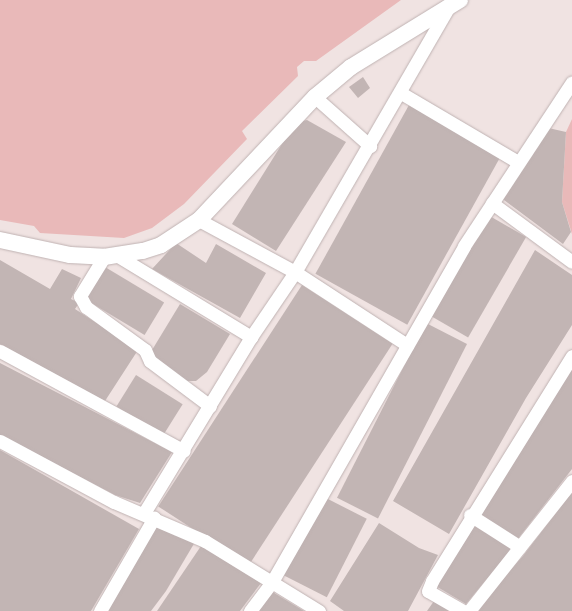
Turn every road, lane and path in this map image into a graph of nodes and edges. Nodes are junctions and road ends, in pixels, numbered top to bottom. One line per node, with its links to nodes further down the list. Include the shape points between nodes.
1 (453, 2): 3 (street); 4 (street, via 351,67)
2 (572, 82): 6 (street)
3 (401, 93): 5 (street); 6 (street)
4 (315, 97): 5 (street); 8 (street)
5 (370, 146): 12 (street)
6 (518, 162): 7 (street)
7 (492, 203): 11 (street); 14 (street)
8 (200, 220): 10 (street, via 161,245); 12 (street)
9 (0, 240): 10 (street, via 70,255)
10 (111, 256): 13 (street); 17 (street, via 80,296 86,307 146,350 150,361)
11 (572, 262)
12 (295, 272): 13 (street); 14 (street)
13 (251, 337): 17 (street)
14 (407, 345): 24 (street)
15 (0, 352): 19 (street)
16 (572, 356): 22 (street)
17 (210, 406): 19 (street)
18 (0, 441): 21 (street, via 79,484)
19 (184, 451): 21 (street)
20 (572, 481): 23 (street)
21 (149, 515): 24 (street, via 205,541); 25 (street)
22 (470, 515): 23 (street); 28 (street, via 428,591)
23 (520, 547): 29 (street)
24 (273, 580): 26 (street); 27 (street)
25 (100, 611)
26 (250, 611)
27 (320, 611)
28 (463, 611)
29 (468, 611)

